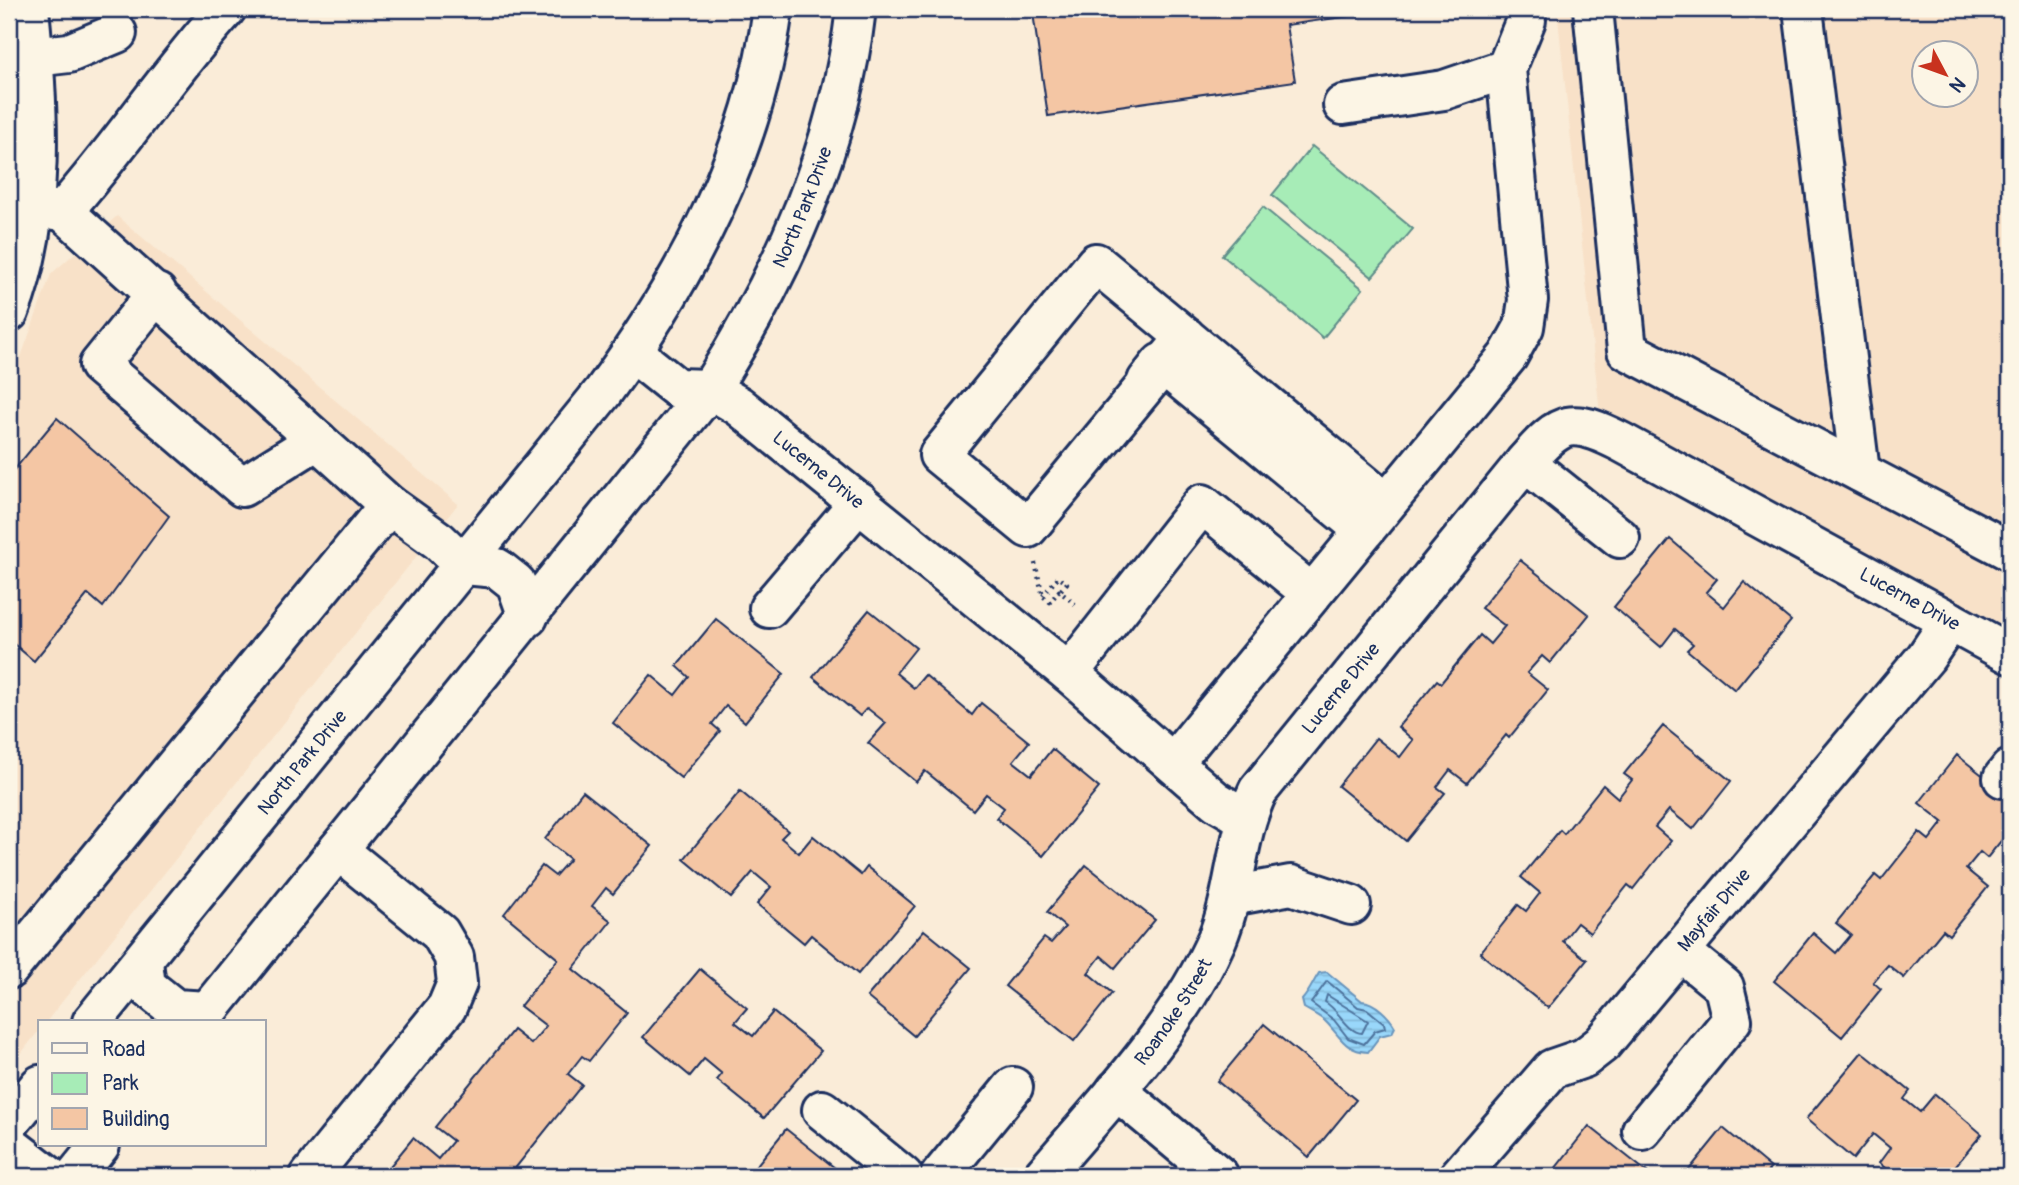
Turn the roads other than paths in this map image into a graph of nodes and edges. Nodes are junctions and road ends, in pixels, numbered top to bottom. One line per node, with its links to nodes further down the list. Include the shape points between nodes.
1 (29, 9): 9 (street)
2 (226, 9): 12 (street, via 96,174)
3 (773, 9): 16 (street, North Park Drive, via 753,108 724,187 690,261)
4 (856, 9): 18 (street, North Park Drive, via 833,126 808,202 749,327)
5 (1525, 9): 10 (street, via 1526,20)
6 (1592, 9): 21 (street, via 1627,350)
7 (1803, 9): 21 (street)
8 (117, 33): 9 (street, via 69,53)
9 (34, 57): 12 (street, via 37,167)
10 (1506, 69): 11 (street, via 1444,90); 24 (street, via 1528,300 1524,327 1508,356)
11 (1343, 104)
12 (48, 209): 13 (street); 14 (street)
13 (16, 261): 15 (street)
14 (157, 293): 19 (street); 19 (street, via 99,365 242,487)
15 (9, 312)
16 (635, 349): 18 (street, via 677,388); 27 (street, North Park Drive)
17 (1173, 350): 17 (street, via 1096,263 939,455 1028,528); 17 (street, via 1026,527 939,454 1096,264 1184,336); 24 (street)
18 (710, 388): 22 (street, Lucerne Drive); 30 (street, North Park Drive)
19 (317, 440): 23 (street)
20 (1525, 462): 25 (street); 31 (street, Lucerne Drive, via 1546,437 1563,426 1579,424 1598,431); 35 (street, Lucerne Drive, via 1275,768)
21 (1860, 472): 26 (street)
22 (859, 502): 29 (street); 33 (street, Lucerne Drive)
23 (390, 505): 27 (street); 41 (street)
24 (1375, 517): 28 (street)
25 (1620, 538)
26 (2010, 551)
27 (464, 565): 30 (street, via 497,568 516,583); 40 (street, North Park Drive)
28 (1312, 594): 33 (street, via 1202,504); 34 (street)
29 (769, 608)
30 (528, 617): 36 (street, North Park Drive)
31 (1950, 621): 32 (street, Lucerne Drive); 39 (street, Mayfair Drive, via 1926,657)
32 (2010, 654)
33 (1069, 673): 34 (street, Lucerne Drive)
34 (1174, 762): 35 (street, Lucerne Drive, via 1216,801)
35 (1245, 818): 37 (street, Roanoke Street)
36 (338, 850): 42 (street, North Park Drive); 54 (street, via 440,933 454,957 457,983 447,1007)
37 (1231, 896): 38 (street, via 1291,884); 46 (street, Roanoke Street, via 1202,972)
38 (1351, 905)
39 (1680, 951): 49 (street, via 1724,987 1732,1020); 59 (street, Mayfair Drive, via 1602,1044 1584,1058 1552,1069 1532,1088)
40 (143, 961): 42 (street, North Park Drive, via 146,986 175,1009); 43 (street, North Park Drive)
41 (9, 969)
42 (204, 1017)
43 (94, 1020)
44 (38, 1087): 48 (street)
45 (1013, 1087): 56 (street)
46 (1116, 1090): 57 (street, Roanoke Street); 58 (street)
47 (822, 1110): 55 (street)
48 (9, 1123)
49 (1642, 1130)
50 (9, 1145): 52 (street)
51 (99, 1146): 53 (street)
52 (49, 1176)
53 (75, 1176)
54 (310, 1176)
55 (903, 1176)
56 (940, 1176)
57 (1043, 1176)
58 (1219, 1176)
59 (1459, 1176)

